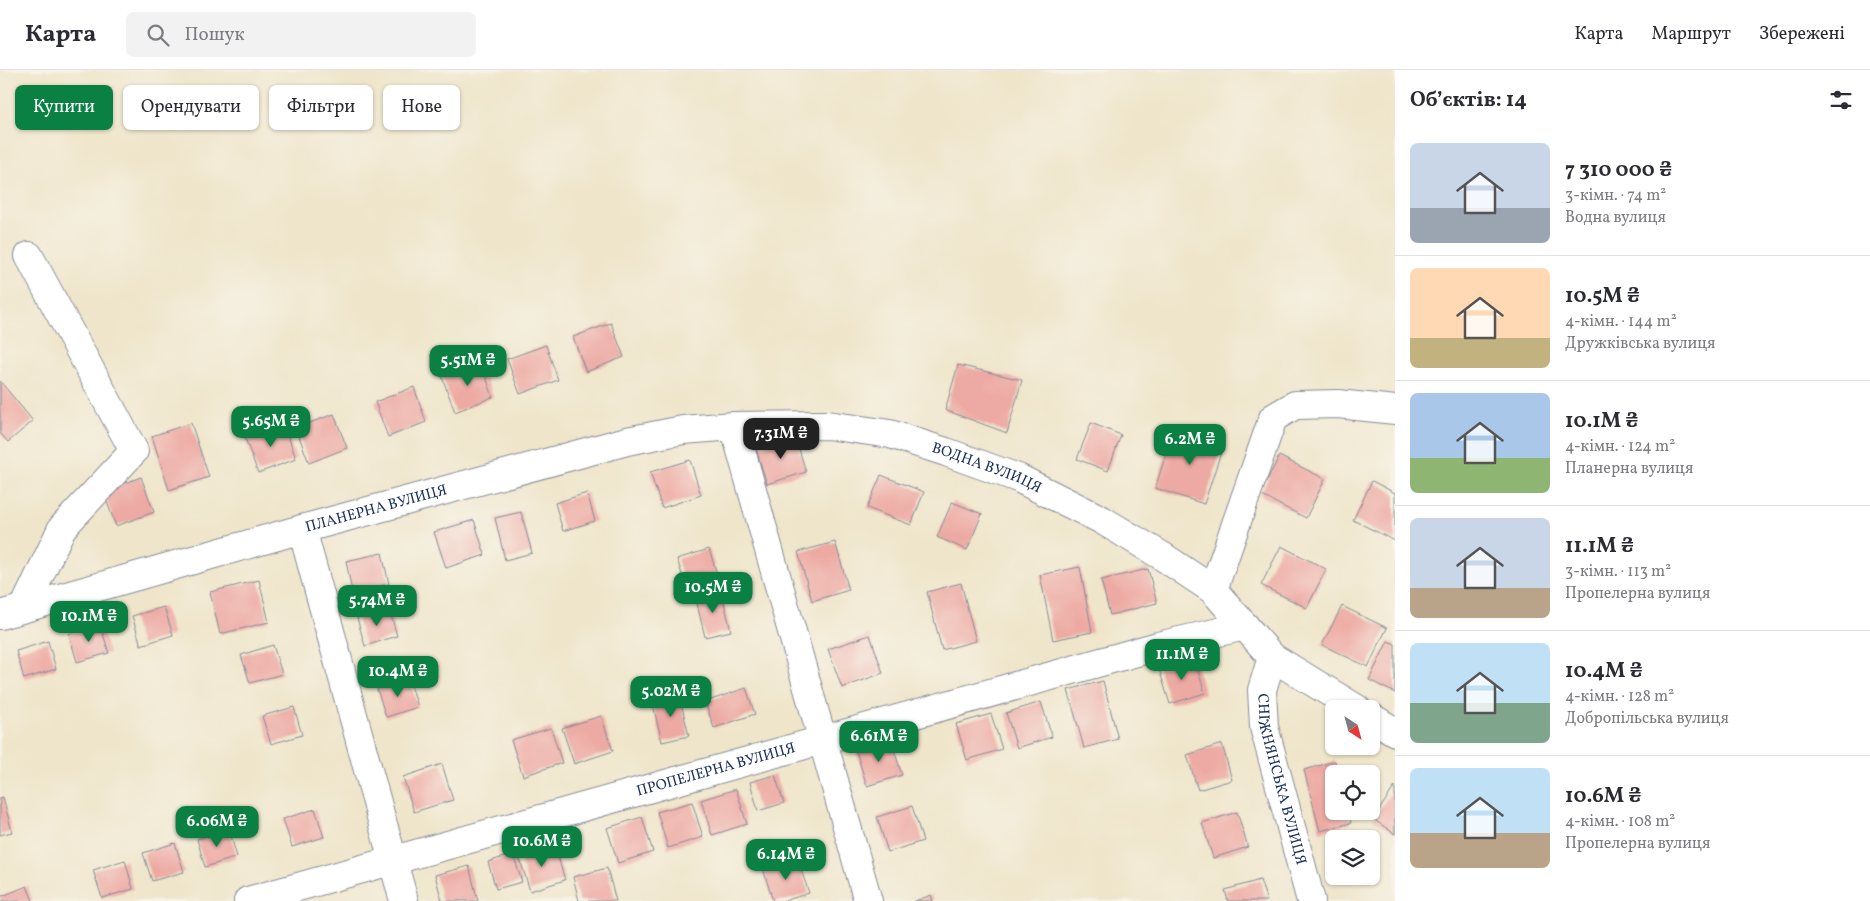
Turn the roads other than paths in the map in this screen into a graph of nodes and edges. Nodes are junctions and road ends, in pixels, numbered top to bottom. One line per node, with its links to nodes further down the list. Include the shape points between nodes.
1 (29, 256): 6 (street, ПЛАНЕРНА ВУЛИЦЯ, via 134,451 62,528)
2 (1395, 410): 5 (street, via 1338,404 1295,405 1272,418)
3 (734, 426): 4 (street, ПЛАНЕРНА ВУЛИЦЯ, via 682,430 627,441); 5 (street, ВОДНА ВУЛИЦЯ, via 827,425 890,434 946,452 1018,478 1102,520); 12 (street)
4 (302, 529): 6 (street, ПЛАНЕРНА ВУЛИЦЯ); 13 (street)
5 (1213, 590): 7 (street, ВОДНА ВУЛИЦЯ)
6 (12, 612)
7 (1245, 626): 8 (street, ВОДНА ВУЛИЦЯ); 12 (street, ПРОПЕЛЕРНА ВУЛИЦЯ, via 1158,646)
8 (1272, 657): 9 (street, ВОДНА ВУЛИЦЯ); 17 (street, СНІЖНЯНСЬКА ВУЛИЦЯ, via 1262,690 1264,727)
9 (1342, 700)
10 (1380, 723): 11 (street)
11 (1395, 732)
12 (822, 740): 13 (street, ПРОПЕЛЕРНА ВУЛИЦЯ); 16 (street)
13 (392, 860): 14 (street, ПРОПЕЛЕРНА ВУЛИЦЯ); 15 (street)
14 (248, 901)
15 (404, 901)
16 (868, 901)
17 (1311, 901)

